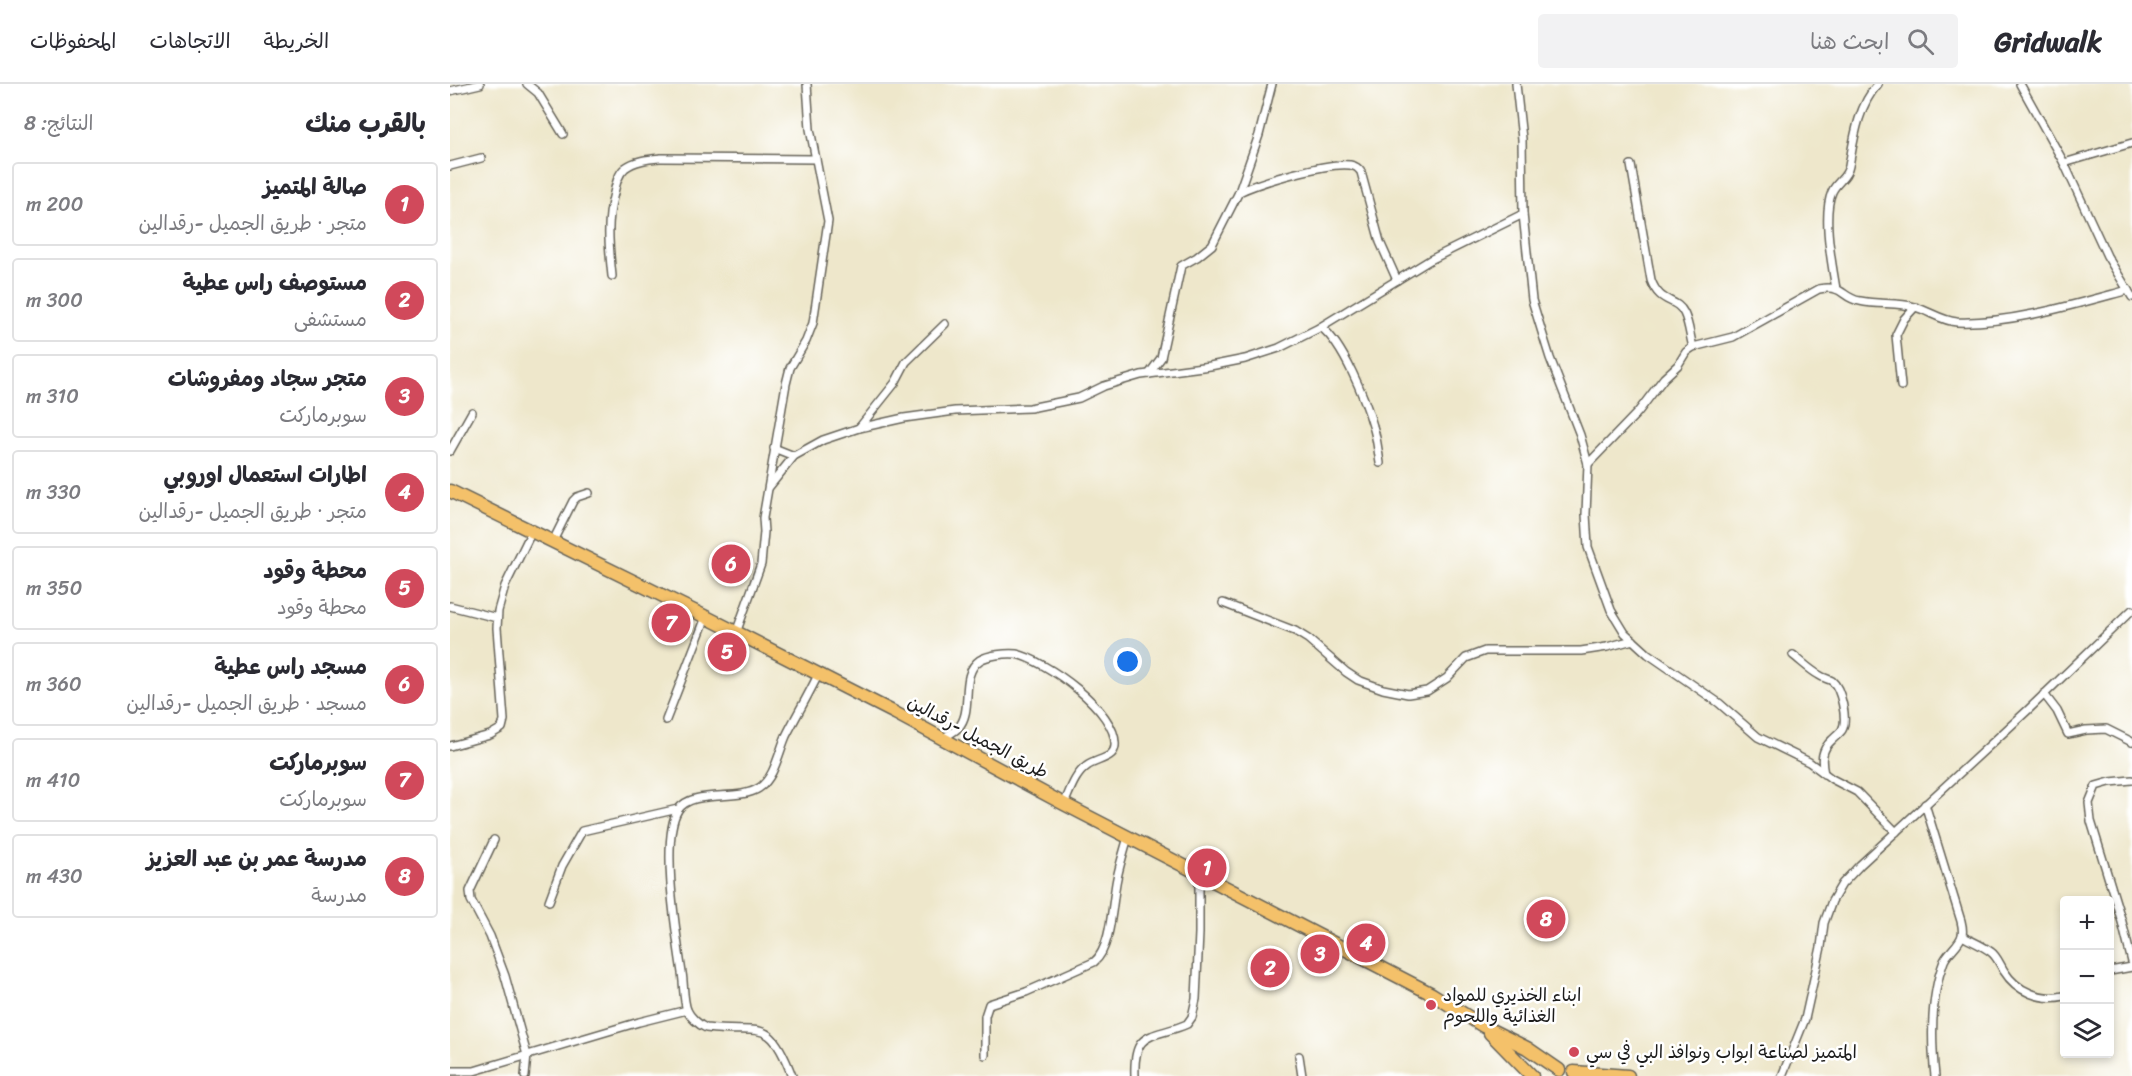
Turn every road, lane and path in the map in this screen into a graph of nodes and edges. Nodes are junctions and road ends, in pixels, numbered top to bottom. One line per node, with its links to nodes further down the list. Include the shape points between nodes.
1 (480, 84): 8 (street)
2 (527, 84): 9 (street, via 538,93)
3 (807, 84): 12 (street)
4 (1272, 84): 16 (street)
5 (1516, 84): 17 (street, via 1522,139)
6 (1878, 84): 20 (street, via 1866,99 1844,178 1832,192 1827,232)
7 (2020, 84): 13 (street)
8 (450, 91)
9 (563, 134)
10 (2132, 143): 13 (street)
11 (481, 158): 15 (street)
12 (816, 159): 18 (street, via 661,158 625,168 618,177 608,214); 30 (street, via 828,231 813,323 790,369)
13 (2064, 163): 21 (street, via 2107,256)
14 (1631, 165): 25 (street, via 1651,280 1656,292 1684,313)
15 (450, 166)
16 (1239, 192): 19 (street, via 1296,174 1356,166 1380,242); 26 (street, via 1212,245 1181,266 1161,358)
17 (1522, 214): 19 (street); 34 (street, via 1532,300)
18 (612, 276)
19 (1397, 280): 24 (street)
20 (1836, 289): 22 (street, via 1859,301); 25 (street, via 1819,289 1733,337)
21 (2130, 294): 22 (street, via 1994,320 1956,322)
22 (1915, 307): 27 (street, via 1896,335)
23 (945, 324): 29 (street, via 906,362 895,383)
24 (1321, 327): 26 (street, via 1279,348 1245,359); 33 (street, via 1336,342 1351,373 1373,427)
25 (1693, 347): 34 (street)
26 (1149, 374): 29 (street, via 1121,380 1079,398 1030,408 955,411)
27 (1901, 386)
28 (472, 412): 31 (street)
29 (859, 428): 32 (street, via 807,447)
30 (774, 448): 32 (street); 35 (street)
31 (450, 451)
32 (794, 456): 35 (street)
33 (1380, 463)
34 (1588, 464): 46 (street, via 1588,547 1611,610)
35 (769, 487): 45 (street, via 761,564)
36 (450, 491): 38 (main road, طريق الجميل -رقدالين)
37 (589, 493): 39 (street, via 573,501)
38 (532, 531): 39 (main road, طريق الجميل -رقدالين); 44 (street, via 505,586)
39 (552, 541): 43 (main road, طريق الجميل -رقدالين)
40 (1223, 603): 46 (street, via 1295,631 1358,680 1408,694 1427,691 1466,658 1485,651 1581,651)
41 (450, 606): 44 (street)
42 (2132, 610): 49 (street)
43 (706, 617): 45 (main road, طريق الجميل -رقدالين); 50 (street)
44 (497, 618): 53 (street, via 502,728)
45 (736, 633): 48 (main road, طريق الجميل -رقدالين)
46 (1632, 639): 54 (street, via 1758,737 1809,762)
47 (1793, 655): 54 (street, via 1818,675 1833,681 1843,704 1842,730 1823,751)
48 (818, 675): 51 (main road, طريق الجميل -رقدالين); 58 (street, via 767,781 760,788 750,793 704,797)
49 (2044, 694): 52 (street, via 2068,734 2106,729); 57 (street)
50 (666, 720)
51 (943, 738): 56 (main road, طريق الجميل -رقدالين); 56 (street, via 959,727 965,713 974,665 983,658 1014,654 1032,660 1085,694 1102,711 1116,743 1108,757 1080,771)
52 (2132, 742)
53 (450, 746)
54 (1824, 774): 59 (street, via 1857,792)
55 (2132, 780): 65 (street, via 2096,786 2089,803)
56 (1064, 804): 60 (main road, طريق الجميل -رقدالين)
57 (1925, 804): 59 (street); 64 (street, via 1961,921)
58 (678, 808): 63 (street, via 582,831 562,866); 69 (street, via 671,835 672,896)
59 (1896, 832): 83 (street, via 1842,884 1832,901 1805,1019)
60 (1128, 837): 62 (main road, طريق الجميل -رقدالين); 72 (street, via 1100,958 1026,992 989,1004 985,1016)
61 (494, 840): 71 (street, via 470,891 471,900 505,976)
62 (1199, 873): 70 (main road, طريق الجميل -رقدالين, via 1432,994); 79 (street, via 1195,1009 1187,1024 1143,1039 1136,1053)
63 (549, 901)
64 (1962, 936): 68 (street, via 1992,952 2020,987 2035,996); 84 (street, via 1945,959 1940,975 1932,1022)
65 (2132, 962)
66 (2132, 967): 67 (street)
67 (2114, 971)
68 (2060, 997)
69 (687, 1010): 71 (street); 78 (street, via 706,1028 764,1031 784,1054)
70 (1483, 1026): 75 (main road, via 1527,1048); 81 (main road)
71 (527, 1055): 74 (street, via 474,1071); 77 (street)
72 (985, 1055)
73 (1299, 1056): 80 (street)
74 (450, 1071)
75 (1554, 1073): 76 (main road)
76 (1577, 1074): 82 (main road)
77 (525, 1076)
78 (792, 1076)
79 (1135, 1076)
80 (1302, 1076)
81 (1532, 1076)
82 (1628, 1076)
83 (1782, 1076)
84 (1935, 1076)

